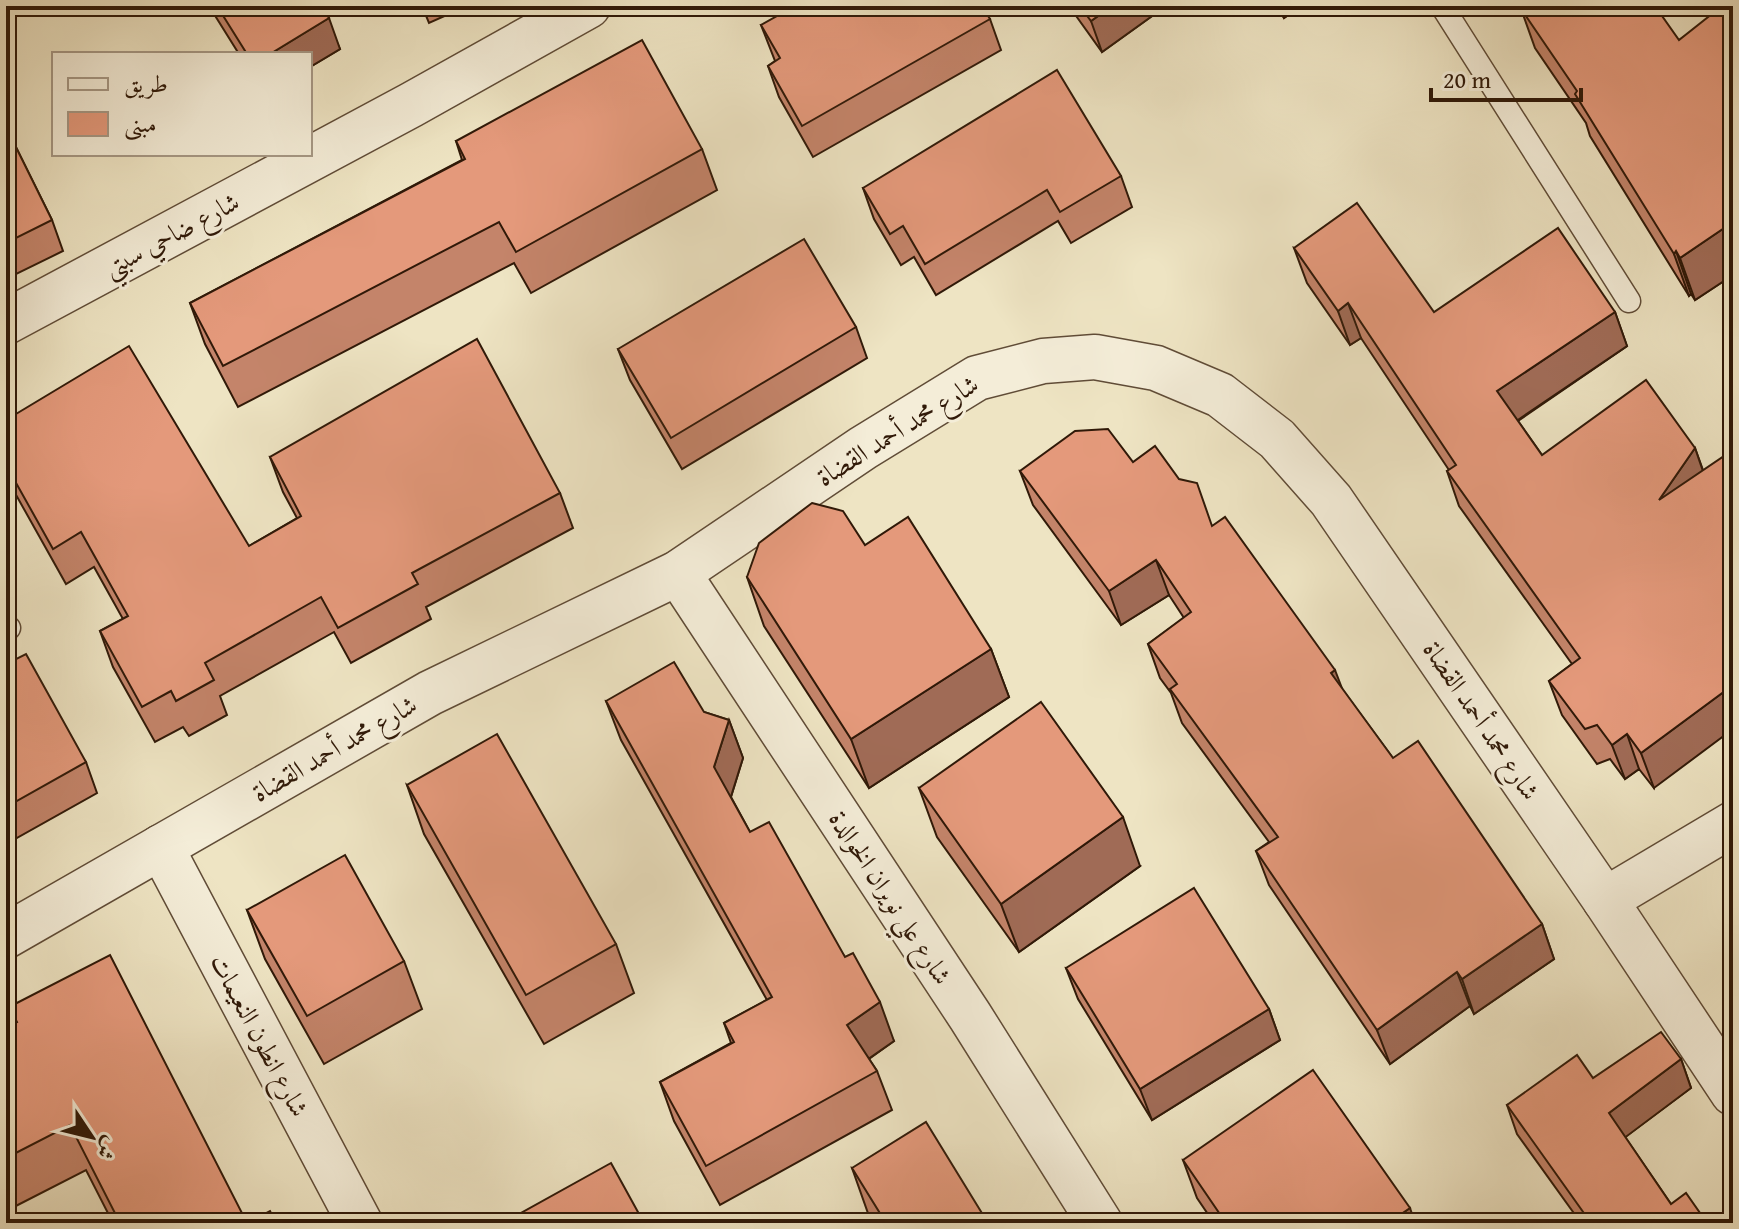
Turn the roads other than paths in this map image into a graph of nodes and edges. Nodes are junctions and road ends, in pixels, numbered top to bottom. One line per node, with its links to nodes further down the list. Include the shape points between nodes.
1 (588, 6): 4 (street, شارع ضاحي سبتي)
2 (1442, 6): 3 (lane)
3 (1629, 301)
4 (6, 322)
5 (678, 573): 7 (street, شارع محمد أحمد القضاة, via 430,693); 8 (street, شارع محمد أحمد القضاة, via 977,378 1043,361 1095,357 1156,368 1220,395 1277,439 1331,500); 12 (street, شارع علي نويران الخوالدة)
6 (1733, 824): 8 (street)
7 (161, 847): 9 (street, شارع محمد أحمد القضاة); 11 (street, شارع انطون النعيمات)
8 (1605, 900): 10 (street, شارع محمد أحمد القضاة)
9 (6, 936)
10 (1733, 1093)
11 (360, 1223)
12 (1100, 1223)

